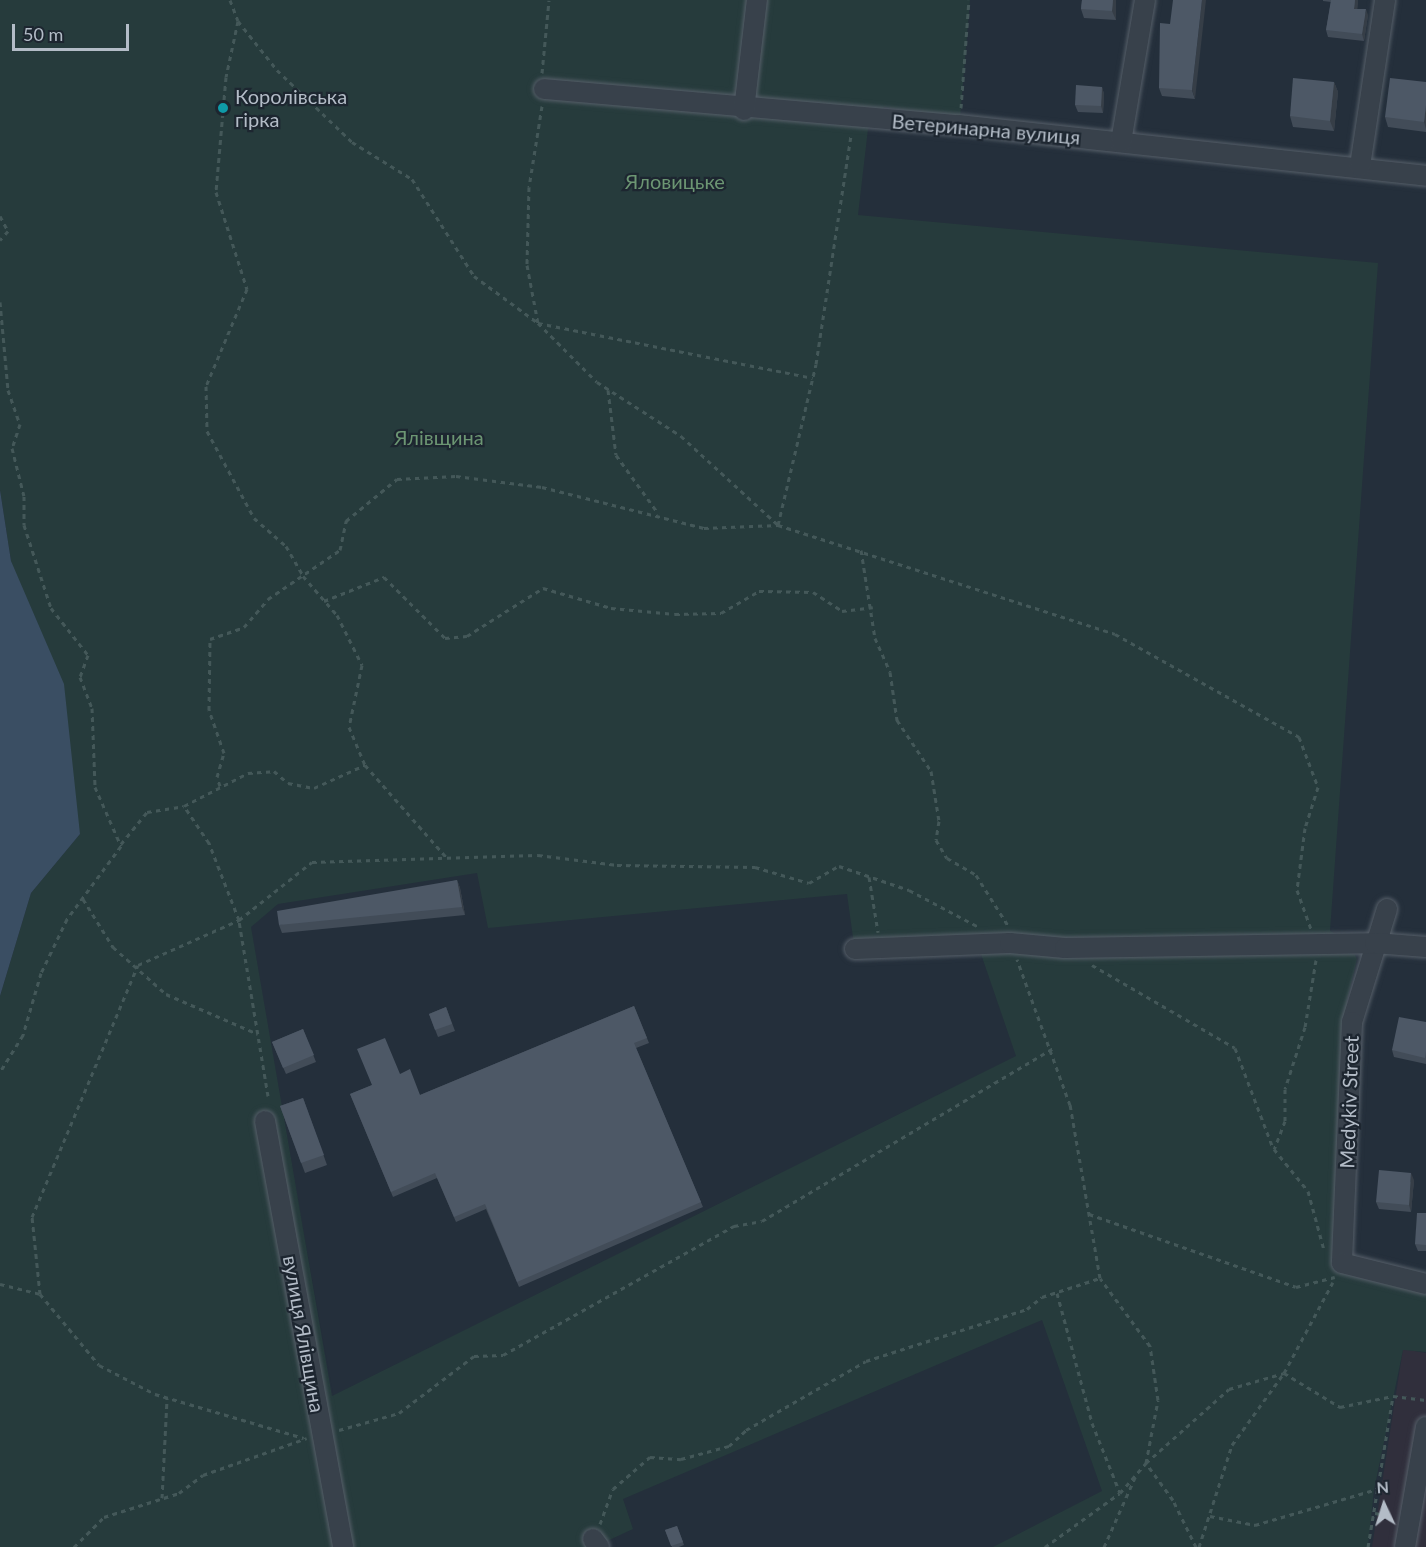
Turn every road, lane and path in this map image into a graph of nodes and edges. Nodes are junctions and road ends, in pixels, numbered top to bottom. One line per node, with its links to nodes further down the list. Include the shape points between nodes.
1 (231, 0): 7 (path)
2 (549, 0): 8 (path, via 542,42)
3 (757, 0): 9 (street)
4 (969, 0): 11 (path)
5 (1145, 0): 12 (street)
6 (1385, 0): 13 (street)
7 (238, 21): 18 (path, via 277,70 351,142 412,179 474,276); 24 (path, via 226,77 216,192 247,289 206,386 207,431 254,518 286,546)
8 (544, 90): 9 (street, Ветеринарна вулиця); 18 (path, via 529,187 527,265)
9 (744, 110): 10 (street, Ветеринарна вулиця)
10 (853, 117): 11 (street, Ветеринарна вулиця); 19 (path)
11 (959, 125): 12 (street, Ветеринарна вулиця)
12 (1121, 142): 13 (street, Ветеринарна вулиця)
13 (1359, 166): 14 (street, Ветеринарна вулиця)
14 (1426, 176)
15 (0, 216): 16 (path, via 8,231)
16 (0, 240)
17 (0, 302): 30 (path, via 8,390 20,424 12,448 24,496 24,525 51,608 88,655 80,676 92,708 96,787)
18 (538, 323): 19 (path); 20 (path)
19 (813, 378): 22 (path)
20 (608, 390): 21 (path, via 616,455); 22 (path, via 681,436)
21 (659, 515): 22 (path, via 704,528); 24 (path, via 542,487 456,476 397,479 346,521 340,550)
22 (778, 525): 23 (path)
23 (861, 550): 26 (path); 39 (path, via 1115,634 1299,737 1318,787 1305,828 1297,890)
24 (303, 576): 25 (path); 28 (path, via 268,599 244,627 210,639 209,710 224,753 217,777)
25 (324, 602): 26 (path, via 384,577 445,638 467,636 543,588 611,608 675,614 721,613 759,591 813,592 842,611); 27 (path, via 362,665 349,727)
26 (873, 607): 37 (path, via 897,720 932,771 936,840 947,858 976,875 996,902 1008,920)
27 (365, 765): 28 (path, via 314,788 288,783 274,771 248,773); 31 (path)
28 (220, 786): 29 (path)
29 (184, 806): 30 (path, via 147,812); 35 (path, via 209,843)
30 (121, 844): 33 (path)
31 (447, 858): 32 (path, via 538,855 617,865 755,867 809,883 840,866); 35 (path, via 312,862)
32 (869, 876): 37 (path, via 909,890); 38 (path)
33 (83, 899): 43 (path, via 113,947); 46 (path, via 67,919 41,973 23,1035)
34 (1387, 909): 36 (street, Medykiv Street)
35 (239, 920): 43 (path); 44 (path)
36 (1375, 943): 39 (street); 40 (street); 51 (street, Medykiv Street, via 1352,1022)
37 (1010, 944): 38 (street); 41 (street); 45 (path)
38 (881, 946): 42 (street)
39 (1319, 947): 41 (street); 49 (path, via 1305,1027 1285,1089 1285,1121)
40 (1426, 947)
41 (1065, 948): 49 (path, via 1235,1048)
42 (855, 949)
43 (138, 965): 44 (path, via 166,994); 57 (path, via 32,1218)
44 (258, 1034): 47 (path)
45 (1053, 1048): 50 (path); 63 (path, via 762,1221 734,1226 503,1355 474,1356 399,1413)
46 (0, 1072)
47 (268, 1096)
48 (265, 1121): 63 (street, вулиця Ялівщина)
49 (1274, 1149): 51 (path, via 1308,1191 1318,1238 1330,1260)
50 (1089, 1214): 52 (path); 53 (path, via 1296,1287)
51 (1342, 1263): 53 (path); 55 (street)
52 (1100, 1278): 56 (path); 64 (path, via 1150,1346 1158,1400)
53 (1333, 1282): 58 (path)
54 (0, 1284): 57 (path)
55 (1426, 1284)
56 (1057, 1293): 67 (path, via 1092,1423); 70 (path, via 1027,1309 866,1361 746,1430 729,1446 681,1459 650,1457 613,1489)
57 (40, 1294): 60 (path, via 99,1365)
58 (1284, 1373): 59 (path, via 1340,1407); 64 (path, via 1229,1389); 69 (path, via 1232,1445)
59 (1393, 1396): 61 (path); 66 (path)
60 (167, 1398): 63 (path); 68 (path)
61 (1426, 1400)
62 (1426, 1426): 77 (street)
63 (314, 1436): 68 (path, via 203,1475); 72 (street, вулиця Ялівщина)
64 (1146, 1463): 65 (path); 75 (path, via 1173,1500)
65 (1137, 1474): 67 (path); 74 (path)
66 (1382, 1488): 69 (path, via 1255,1525); 76 (path)
67 (1120, 1493): 73 (path)
68 (162, 1498): 71 (path, via 104,1517)
69 (1210, 1516): 75 (path)
70 (596, 1543)
71 (74, 1547)
72 (344, 1547)
73 (1045, 1547)
74 (1104, 1547)
75 (1198, 1547)
76 (1368, 1547)
77 (1405, 1547)

